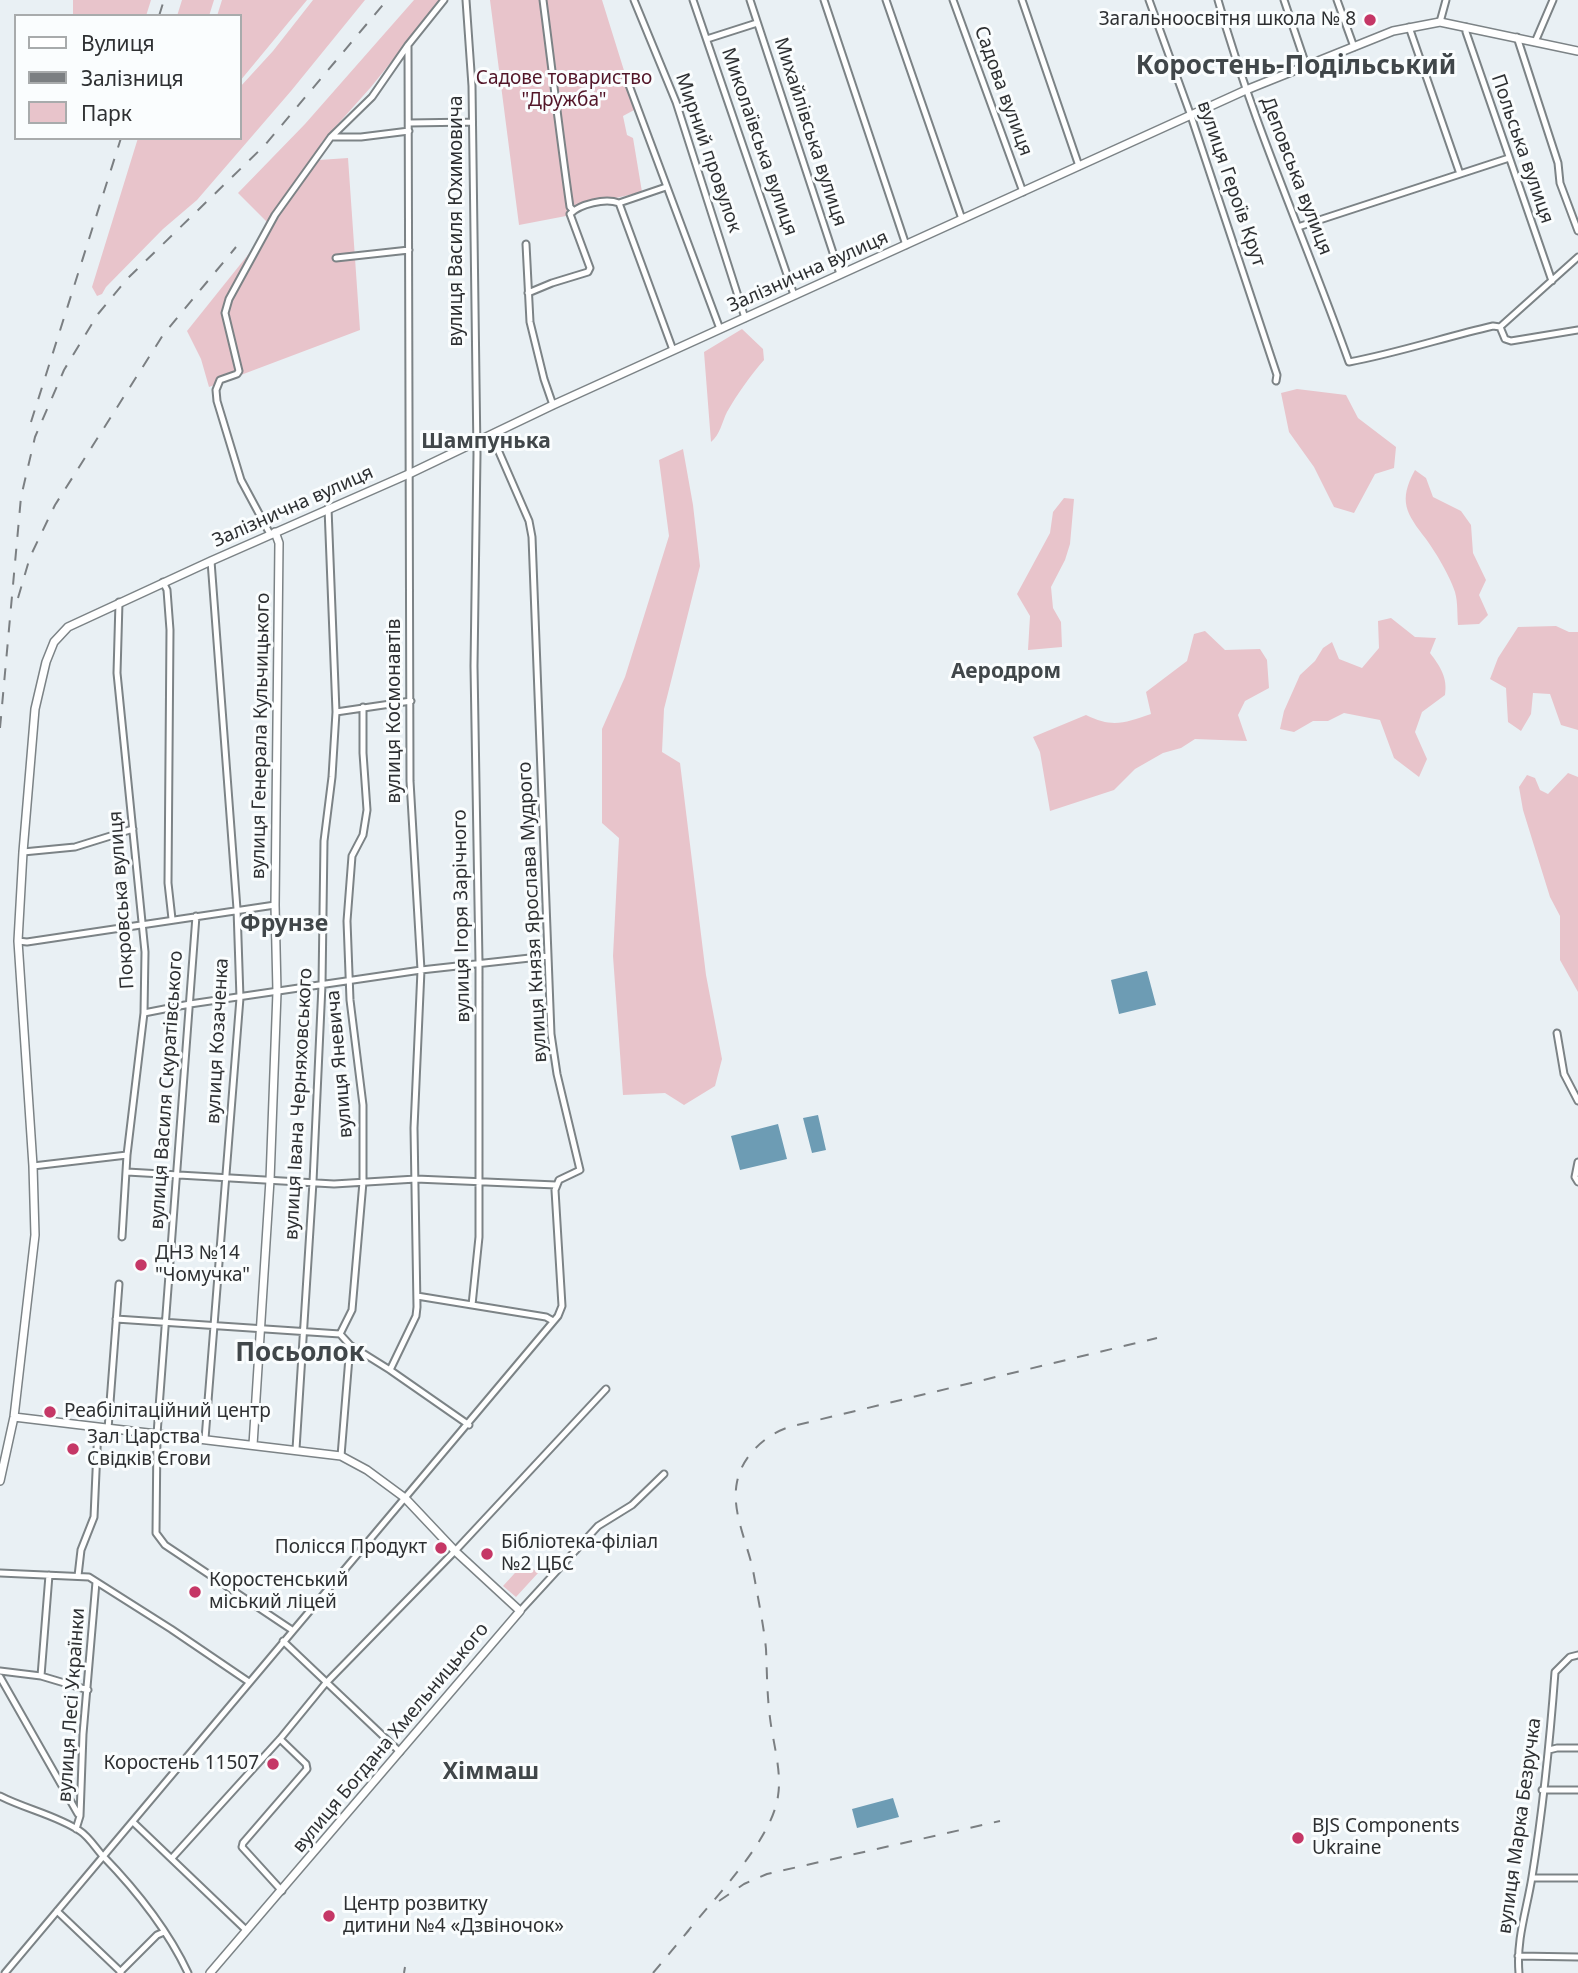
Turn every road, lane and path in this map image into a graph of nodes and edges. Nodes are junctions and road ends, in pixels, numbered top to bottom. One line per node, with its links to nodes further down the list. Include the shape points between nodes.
1 (444, 0): 24 (street)
2 (466, 0): 31 (street, вулиця Василя Юхимовича)
3 (543, 0): 41 (street)
4 (634, 0): 54 (street, Мирний провулок, via 676,102)
5 (693, 0): 22 (street, Миколаївська вулиця)
6 (750, 0): 18 (street, Михайлівська вулиця)
7 (824, 0): 46 (street)
8 (886, 0): 42 (street)
9 (953, 0): 39 (street, Садова вулиця)
10 (1022, 0): 36 (street)
11 (1149, 0): 30 (street, вулиця Героїв Крут)
12 (1218, 0): 29 (street, Деповська вулиця)
13 (1283, 0): 27 (street)
14 (1337, 0): 25 (street)
15 (1446, 0): 17 (street)
16 (1553, 0): 23 (street)
17 (1440, 22): 19 (street, Залізнична вулиця); 20 (street, Залізнична вулиця)
18 (757, 23): 22 (street); 50 (street, Михайлівська вулиця)
19 (1409, 27): 25 (street, Залізнична вулиця); 37 (street)
20 (1466, 27): 21 (street, Залізнична вулиця); 35 (street, Польська вулиця)
21 (1517, 37): 23 (street, Залізнична вулиця); 44 (street)
22 (707, 39): 53 (street, Миколаївська вулиця)
23 (1535, 42): 26 (street, Залізнична вулиця)
24 (408, 45): 32 (street, вулиця Космонавтів); 34 (street, via 372,97)
25 (1354, 47): 27 (street, Залізнична вулиця)
26 (1578, 51)
27 (1306, 65): 29 (street, Залізнична вулиця)
28 (626, 77): 38 (street)
29 (1246, 90): 30 (street, Залізнична вулиця); 43 (street, Деповська вулиця)
30 (1191, 116): 36 (street, Залізнична вулиця); 59 (street, вулиця Героїв Крут, via 1251,290)
31 (472, 122): 32 (street); 62 (street, вулиця Василя Юхимовича)
32 (409, 123): 33 (street, вулиця Космонавтів)
33 (409, 131): 34 (street); 47 (street, вулиця Космонавтів)
34 (331, 137): 65 (street, via 275,215 225,313 239,371 217,384 217,401 241,480)
35 (1509, 158): 37 (street); 51 (street, Польська вулиця)
36 (1079, 166): 39 (street, Залізнична вулиця)
37 (1460, 174): 43 (street)
38 (666, 187): 40 (street); 56 (street)
39 (1023, 192): 42 (street, Залізнична вулиця)
40 (618, 203): 41 (street, via 605,201); 58 (street)
41 (573, 210): 52 (street, via 571,219 588,272)
42 (962, 219): 46 (street, Залізнична вулиця)
43 (1298, 227): 55 (street, Деповська вулиця, via 1349,362)
44 (1578, 230)
45 (526, 244): 52 (street)
46 (906, 244): 50 (street, Залізнична вулиця)
47 (409, 250): 49 (street); 63 (street, вулиця Космонавтів)
48 (1578, 257): 51 (street)
49 (336, 258)
50 (840, 274): 53 (street, Залізнична вулиця)
51 (1552, 281): 55 (street)
52 (528, 293): 60 (street, via 530,322)
53 (794, 295): 54 (street, Залізнична вулиця)
54 (745, 318): 56 (street, Залізнична вулиця)
55 (1500, 327): 57 (street, via 1511,341)
56 (720, 329): 58 (street, Залізнична вулиця)
57 (1578, 330)
58 (673, 350): 60 (street, Залізнична вулиця)
59 (1276, 381)
60 (553, 405): 61 (street, Залізнична вулиця)
61 (492, 436): 62 (street, Залізнична вулиця); 80 (street, вулиця Князя Ярослава Мудрого, via 532,537)
62 (476, 443): 63 (street, Залізнична вулиця); 81 (street, вулиця Ігоря Зарічного)
63 (411, 473): 64 (street, Залізнична вулиця); 69 (street, вулиця Космонавтів)
64 (328, 508): 65 (street, Залізнична вулиця); 71 (street, вулиця Івана Черняховського)
65 (273, 533): 66 (street, Залізнична вулиця); 74 (street, вулиця Генерала Кульчицького, via 279,543)
66 (211, 561): 67 (street, Залізнична вулиця); 75 (street, вулиця Козаченка)
67 (163, 582): 68 (street, Залізнична вулиця); 77 (street, via 170,630 168,883)
68 (119, 602): 72 (street, Покровська вулиця, via 117,673); 73 (street, Залізнична вулиця, via 68,627 54,642 46,662 34,709)
69 (411, 701): 70 (street); 82 (street, вулиця Космонавтів, via 410,781)
70 (363, 707): 71 (street); 83 (street, вулиця Яневича, via 368,810 349,873)
71 (336, 712): 84 (street, вулиця Івана Черняховського, via 324,841)
72 (133, 829): 73 (street, via 75,847); 78 (street, Покровська вулиця)
73 (23, 852): 79 (street)
74 (275, 905): 75 (street); 85 (street, вулиця Генерала Кульчицького)
75 (237, 909): 76 (street); 86 (street, вулиця Козаченка)
76 (196, 916): 77 (street); 87 (street, вулиця Василя Скуратівського)
77 (172, 919): 78 (street)
78 (142, 924): 79 (street); 88 (street, Покровська вулиця)
79 (18, 941): 93 (street)
80 (548, 956): 81 (street); 103 (street, вулиця Князя Ярослава Мудрого, via 553,1054 580,1170)
81 (479, 962): 82 (street); 99 (street, вулиця Ігоря Зарічного)
82 (421, 970): 83 (street); 97 (street, вулиця Космонавтів, via 414,1101)
83 (349, 981): 84 (street); 101 (street, вулиця Яневича, via 363,1105)
84 (322, 985): 85 (street); 100 (street, вулиця Івана Черняховського)
85 (276, 992): 86 (street); 98 (street, вулиця Генерала Кульчицького)
86 (240, 998): 87 (street); 96 (street, вулиця Козаченка)
87 (190, 1004): 88 (street); 95 (street, вулиця Василя Скуратівського)
88 (144, 1013): 91 (street, Покровська вулиця)
89 (1557, 1033): 90 (street, via 1564,1074)
90 (1578, 1101)
91 (127, 1155): 93 (street); 94 (street, Покровська вулиця)
92 (1578, 1162): 102 (street)
93 (33, 1166): 118 (street, via 34,1235)
94 (127, 1172): 95 (street); 104 (street, Покровська вулиця)
95 (177, 1175): 96 (street); 110 (street, вулиця Василя Скуратівського)
96 (225, 1177): 98 (street); 111 (street, вулиця Козаченка)
97 (416, 1179): 99 (street); 101 (street); 106 (street, вулиця Космонавтів)
98 (270, 1180): 100 (street); 112 (street, вулиця Генерала Кульчицького)
99 (479, 1181): 103 (street); 107 (street, вулиця Ігоря Зарічного)
100 (313, 1182): 101 (street); 113 (street, вулиця Івана Черняховського)
101 (363, 1182): 114 (street, вулиця Яневича, via 352,1310)
102 (1578, 1182)
103 (556, 1185): 109 (street, via 563,1299 561,1312)
104 (122, 1237)
105 (119, 1284): 108 (street)
106 (417, 1296): 107 (street); 116 (street, вулиця Космонавтів, via 416,1316)
107 (472, 1305): 109 (street)
108 (116, 1320): 110 (street); 121 (street)
109 (553, 1321): 119 (street)
110 (166, 1322): 111 (street); 122 (street, вулиця Василя Скуратівського)
111 (212, 1326): 112 (street); 123 (street, вулиця Козаченка)
112 (259, 1329): 113 (street); 124 (street, вулиця Генерала Кульчицького)
113 (304, 1332): 114 (street); 125 (street, вулиця Івана Черняховського)
114 (340, 1334): 115 (street)
115 (350, 1345): 116 (street); 126 (street)
116 (390, 1370): 119 (street)
117 (606, 1389): 130 (street)
118 (14, 1417): 120 (street); 128 (street)
119 (469, 1424): 129 (street)
120 (98, 1427): 121 (street); 133 (street, via 94,1517 81,1550)
121 (108, 1429): 122 (street)
122 (157, 1434): 123 (street); 136 (street, вулиця Василя Скуратівського, via 159,1540)
123 (205, 1439): 124 (street)
124 (253, 1445): 125 (street)
125 (296, 1450): 126 (street)
126 (341, 1455): 129 (street)
127 (664, 1474): 135 (street, вулиця Богдана Хмельницького, via 632,1505 598,1526)
128 (0, 1481)
129 (405, 1498): 130 (street); 136 (street)
130 (455, 1551): 135 (street); 143 (street)
131 (0, 1573): 132 (street)
132 (49, 1575): 133 (street); 140 (street)
133 (78, 1576): 134 (street)
134 (96, 1582): 142 (street); 144 (street, вулиця Лесі Українки)
135 (520, 1611): 148 (street, вулиця Богдана Хмельницького)
136 (292, 1630): 137 (street)
137 (283, 1641): 142 (street); 143 (street)
138 (1578, 1655): 147 (street, вулиця Марка Безручка, via 1555,1672)
139 (0, 1671): 140 (street)
140 (41, 1676): 144 (street)
141 (0, 1677): 152 (street)
142 (249, 1682): 153 (street)
143 (326, 1684): 145 (street); 148 (street)
144 (88, 1690): 152 (street, вулиця Лесі Українки)
145 (280, 1739): 156 (street); 159 (street, via 307,1769 242,1847)
146 (1578, 1748): 147 (street)
147 (1549, 1750): 149 (street, вулиця Марка Безручка)
148 (400, 1753): 159 (street, вулиця Богдана Хмельницького)
149 (1542, 1790): 150 (street); 157 (street, вулиця Марка Безручка)
150 (1578, 1790)
151 (0, 1796): 154 (street)
152 (80, 1816): 154 (street, вулиця Лесі Українки)
153 (133, 1822): 155 (street); 156 (street)
154 (76, 1829): 155 (street)
155 (103, 1856): 160 (street); 162 (street, via 121,1873)
156 (172, 1858): 161 (street)
157 (1532, 1878): 158 (street); 163 (street, вулиця Марка Безручка)
158 (1578, 1878)
159 (282, 1891): 161 (street, вулиця Богдана Хмельницького)
160 (57, 1911): 165 (street); 166 (street)
161 (246, 1930): 168 (street, вулиця Богдана Хмельницького)
162 (164, 1933): 165 (street); 167 (street)
163 (1518, 1956): 164 (street); 169 (street, вулиця Марка Безручка)
164 (1578, 1957)
165 (120, 1972)
166 (5, 1973)
167 (188, 1973)
168 (210, 1973)
169 (1519, 1973)

